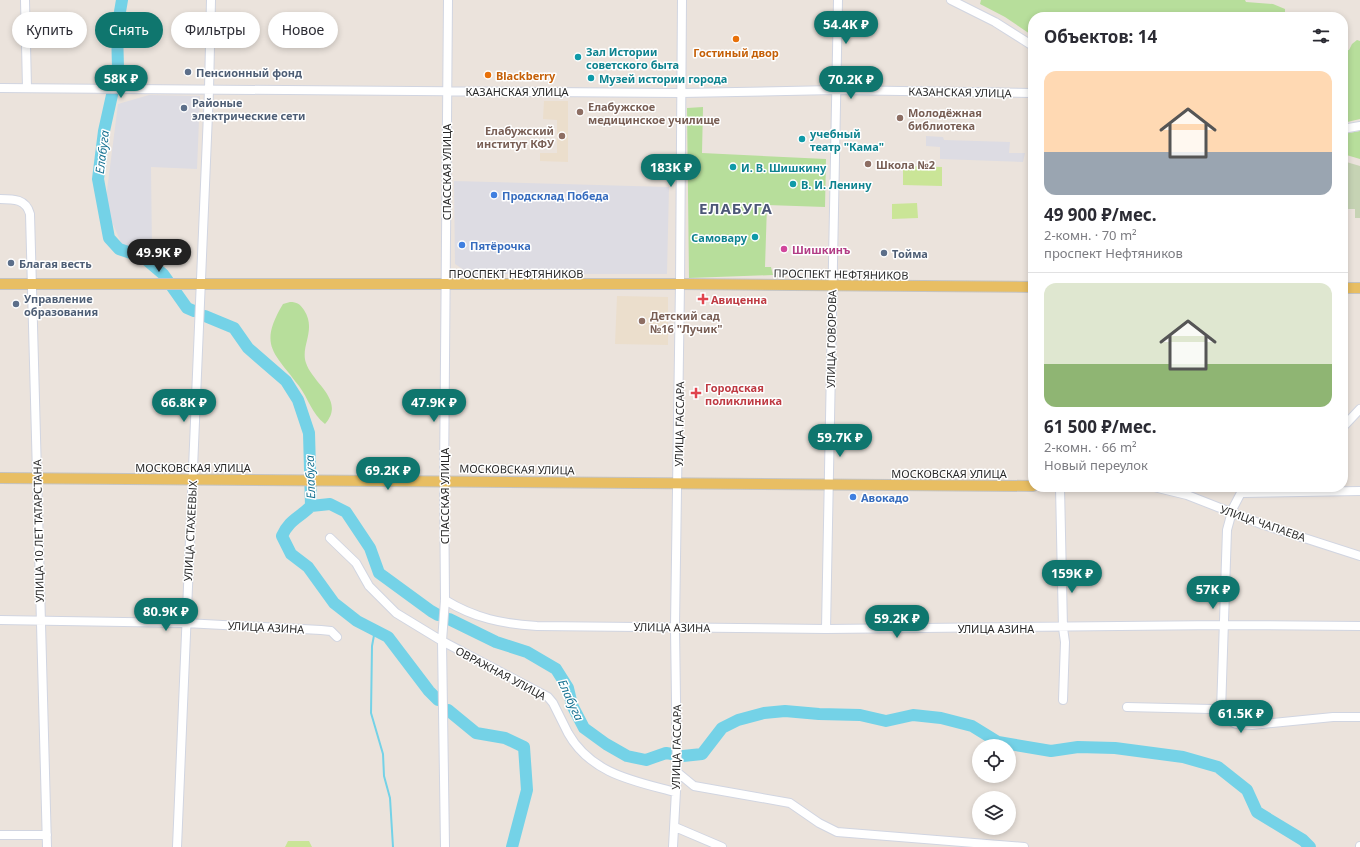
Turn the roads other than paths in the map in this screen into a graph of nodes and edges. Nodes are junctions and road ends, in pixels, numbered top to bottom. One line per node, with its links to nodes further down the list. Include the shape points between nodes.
1 (25, 0): 9 (street)
2 (211, 0): 10 (street, УЛИЦА СТАХЕЕВЫХ)
3 (448, 0): 12 (street, СПАССКАЯ УЛИЦА)
4 (682, 0): 13 (street, УЛИЦА ГАССАРА)
5 (838, 0): 11 (street, УЛИЦА ГОВОРОВА)
6 (951, 0): 7 (street, via 995,22)
7 (1028, 43)
8 (0, 88): 9 (street, КАЗАНСКАЯ УЛИЦА)
9 (26, 88): 10 (street, КАЗАНСКАЯ УЛИЦА)
10 (209, 90): 12 (street, КАЗАНСКАЯ УЛИЦА); 21 (street, УЛИЦА СТАХЕЕВЫХ)
11 (835, 90): 13 (street, КАЗАНСКАЯ УЛИЦА); 14 (street, КАЗАНСКАЯ УЛИЦА); 23 (street, УЛИЦА ГОВОРОВА)
12 (447, 91): 13 (street, КАЗАНСКАЯ УЛИЦА); 22 (street, СПАССКАЯ УЛИЦА)
13 (681, 93): 19 (street, УЛИЦА ГАССАРА)
14 (1028, 93)
15 (1360, 126): 16 (street)
16 (1348, 128)
17 (0, 199): 20 (street, УЛИЦА 10 ЛЕТ ТАТАРСТАНА, via 20,200 27,206 30,214)
18 (0, 284): 20 (main road, ПРОСПЕКТ НЕФТЯНИКОВ)
19 (680, 284): 22 (main road, ПРОСПЕКТ НЕФТЯНИКОВ); 23 (main road, ПРОСПЕКТ НЕФТЯНИКОВ); 33 (street, УЛИЦА ГАССАРА)
20 (32, 285): 21 (main road, ПРОСПЕКТ НЕФТЯНИКОВ); 30 (street, УЛИЦА 10 ЛЕТ ТАТАРСТАНА)
21 (201, 285): 22 (main road, ПРОСПЕКТ НЕФТЯНИКОВ); 31 (street, УЛИЦА СТАХЕЕВЫХ)
22 (446, 285): 32 (street, СПАССКАЯ УЛИЦА)
23 (832, 286): 24 (main road, ПРОСПЕКТ НЕФТЯНИКОВ); 34 (street, УЛИЦА ГОВОРОВА)
24 (1028, 287)
25 (1348, 288): 26 (main road)
26 (1360, 288)
27 (1360, 409): 28 (street)
28 (1348, 422)
29 (0, 478): 30 (main road, МОСКОВСКАЯ УЛИЦА)
30 (37, 478): 31 (main road, МОСКОВСКАЯ УЛИЦА); 46 (street, УЛИЦА 10 ЛЕТ ТАТАРСТАНА)
31 (192, 479): 32 (main road, МОСКОВСКАЯ УЛИЦА); 47 (street, УЛИЦА СТАХЕЕВЫХ)
32 (444, 480): 33 (main road, МОСКОВСКАЯ УЛИЦА); 44 (street, СПАССКАЯ УЛИЦА)
33 (678, 483): 34 (main road, МОСКОВСКАЯ УЛИЦА); 50 (street, УЛИЦА ГАССАРА)
34 (829, 484): 35 (main road, МОСКОВСКАЯ УЛИЦА); 52 (street, УЛИЦА ГОВОРОВА)
35 (1028, 486)
36 (1348, 491): 37 (street)
37 (1360, 491)
38 (1060, 492): 51 (street)
39 (1176, 492): 41 (street, УЛИЦА ЧАПАЕВА)
40 (1242, 492): 41 (street)
41 (1231, 514): 43 (street, УЛИЦА ЧАПАЕВА); 48 (street, via 1226,530)
42 (330, 538): 54 (street, ОВРАЖНАЯ УЛИЦА, via 356,563 370,586 396,613)
43 (1360, 556)
44 (445, 600): 50 (street, УЛИЦА АЗИНА, via 461,610 504,624); 54 (street, СПАССКАЯ УЛИЦА)
45 (0, 620): 46 (street, УЛИЦА АЗИНА)
46 (40, 620): 47 (street, УЛИЦА АЗИНА); 63 (street, УЛИЦА 10 ЛЕТ ТАТАРСТАНА)
47 (185, 623): 53 (street, УЛИЦА АЗИНА, via 321,630 331,631); 66 (street, УЛИЦА СТАХЕЕВЫХ)
48 (1223, 625): 49 (street, УЛИЦА АЗИНА); 51 (street, УЛИЦА АЗИНА); 57 (street)
49 (1360, 626)
50 (675, 627): 52 (street, УЛИЦА АЗИНА); 59 (street, УЛИЦА ГАССАРА)
51 (1062, 628): 52 (street, УЛИЦА АЗИНА); 55 (street, via 1065,642)
52 (826, 629)
53 (337, 637)
54 (442, 641): 60 (street, ОВРАЖНАЯ УЛИЦА, via 548,697 576,745 596,765 623,778); 64 (street, СПАССКАЯ УЛИЦА)
55 (1063, 700)
56 (1127, 707): 57 (street)
57 (1221, 711): 58 (street, via 1228,720 1236,724 1252,725)
58 (1360, 717)
59 (677, 772): 60 (street, УЛИЦА ГАССАРА); 69 (street, via 694,786 790,803 819,824 837,832)
60 (676, 792): 61 (street, УЛИЦА ГАССАРА)
61 (675, 827): 67 (street, УЛИЦА ГАССАРА); 68 (street)
62 (0, 835): 63 (street)
63 (47, 835): 65 (street, УЛИЦА 10 ЛЕТ ТАТАРСТАНА)
64 (443, 846)
65 (47, 847)
66 (177, 847)
67 (674, 847)
68 (722, 847)
69 (1024, 847)

